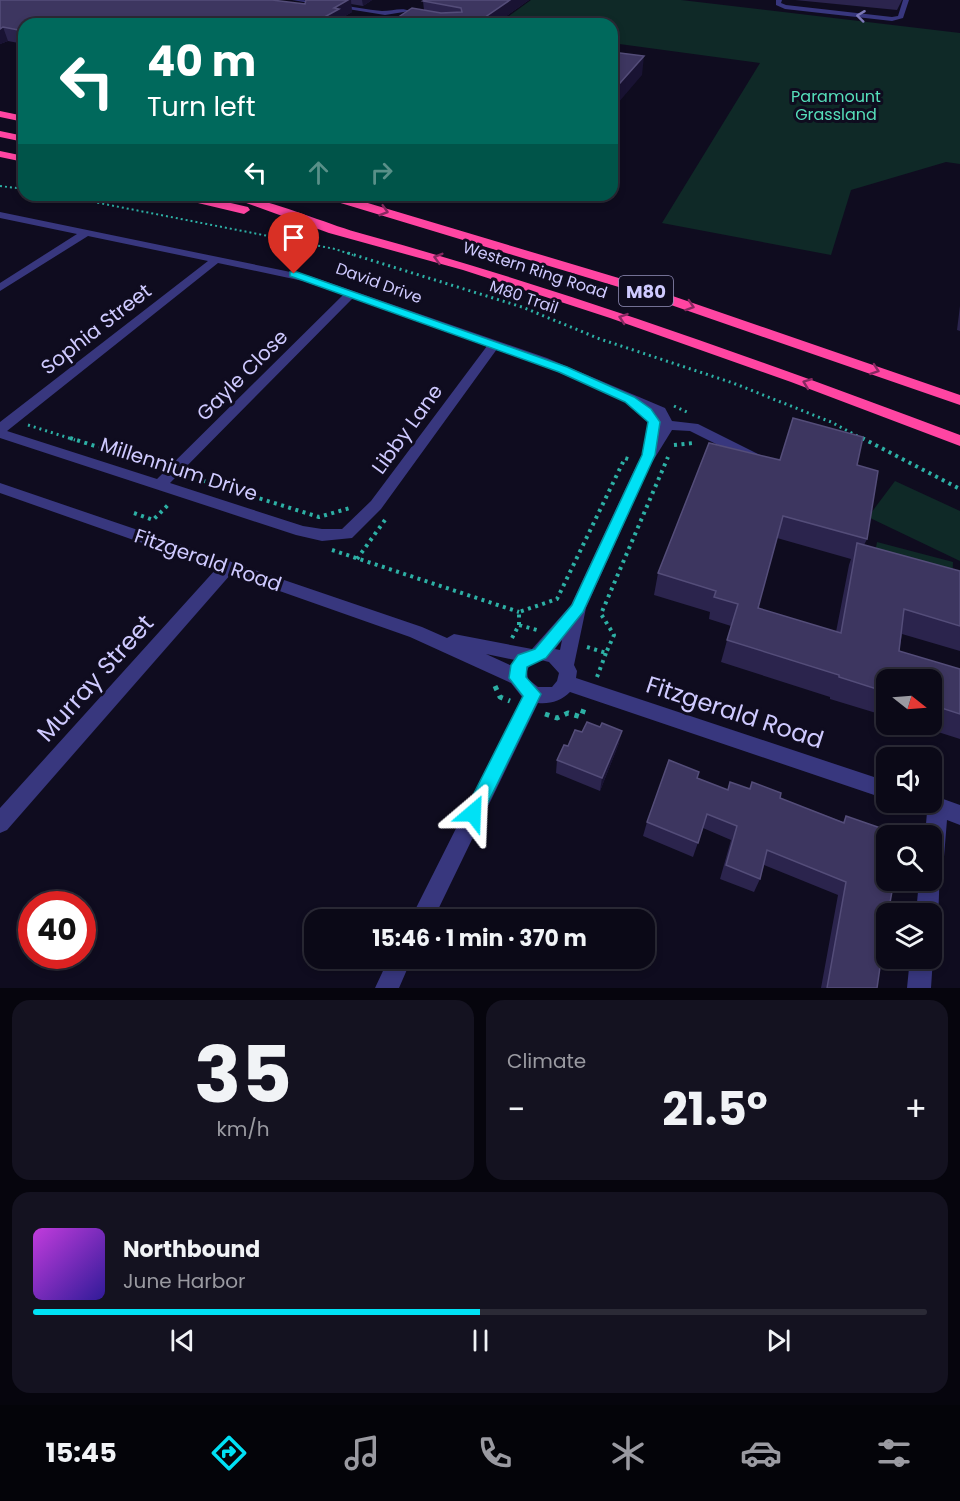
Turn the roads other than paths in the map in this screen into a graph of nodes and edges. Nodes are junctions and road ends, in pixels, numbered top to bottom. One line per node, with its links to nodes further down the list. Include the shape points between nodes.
1 (295, 0): 5 (street)
2 (779, 0): 3 (street, one-way to 2, via 901,17 892,19 785,7 778,4)
3 (906, 0)
4 (410, 10): 5 (street); 5 (street, via 399,6)
5 (397, 11)
6 (3, 114): 7 (highway)
7 (18, 118)
8 (0, 134): 9 (highway)
9 (18, 138)
10 (0, 154): 11 (highway)
11 (18, 158)
12 (0, 160): 13 (highway)
13 (18, 160)
14 (206, 201): 18 (highway)
15 (247, 201): 18 (highway, Western Ring Road / M80)
16 (347, 201): 24 (highway, Western Ring Road / M80, one-way to 24, via 627,285)
17 (0, 215): 19 (street, David Drive)
18 (333, 231): 27 (highway, Western Ring Road / M80, one-way to 18, via 615,315 468,267)
19 (87, 232): 20 (street, David Drive); 21 (street)
20 (217, 259): 22 (street, David Drive, via 294,274); 26 (street, Sophia Street)
21 (0, 288)
22 (352, 293): 23 (street, David Drive); 29 (street, Gayle Close)
23 (495, 344): 25 (street, David Drive, via 630,399); 31 (street, Libby Lane, via 376,505)
24 (960, 400)
25 (663, 427): 28 (street, via 705,434); 33 (street, via 658,446 646,460)
26 (0, 431): 29 (street, Millennium Drive)
27 (960, 441)
28 (763, 461)
29 (160, 484): 31 (street, Millennium Drive, via 302,531)
30 (0, 488): 32 (street, Fitzgerald Road)
31 (346, 534)
32 (228, 567): 34 (street, Fitzgerald Road); 42 (street, Murray Street)
33 (578, 608): 35 (street); 36 (street)
34 (416, 632): 35 (street, Fitzgerald Road); 37 (street, Fitzgerald Road)
35 (536, 655): 36 (street, via 555,656); 37 (street, via 519,665)
36 (566, 674): 38 (street, via 556,693); 39 (street, Fitzgerald Road)
37 (518, 678): 38 (street)
38 (532, 694): 43 (street)
39 (876, 786)
40 (942, 808): 41 (street)
41 (960, 814)
42 (0, 823)
43 (426, 909)
44 (396, 969): 46 (street)
45 (921, 969): 47 (street)
46 (387, 988)
47 (919, 988)

